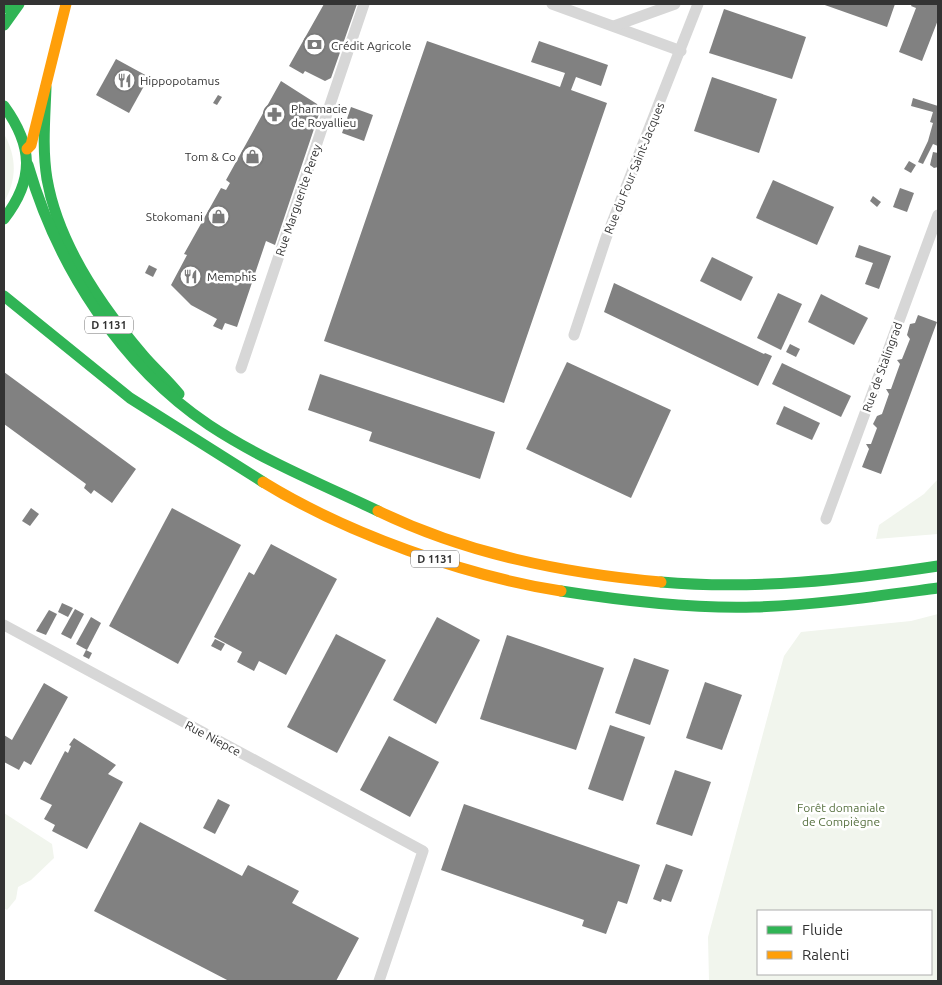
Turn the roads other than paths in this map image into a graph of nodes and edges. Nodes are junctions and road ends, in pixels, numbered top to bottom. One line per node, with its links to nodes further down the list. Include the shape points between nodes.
1 (8, 4): 8 (main road)
2 (19, 4): 9 (main road)
3 (66, 4): 12 (main road)
4 (364, 4): 20 (street, Rue Marguerite Perey)
5 (552, 4): 10 (street)
6 (675, 4): 10 (street)
7 (698, 4): 11 (street, Rue du Four Saint-Jacques)
8 (4, 8)
9 (4, 25)
10 (614, 26): 11 (street)
11 (681, 51): 19 (street, Rue du Four Saint-Jacques, via 609,229)
12 (46, 86): 14 (main road, via 31,145); 21 (main road, via 44,143 47,180 54,208 91,281 121,326)
13 (4, 106): 14 (main road, via 18,123)
14 (27, 149): 15 (main road)
15 (28, 165): 17 (main road, via 24,188); 21 (main road, D 1131, via 45,216 101,314 133,355)
16 (938, 215): 22 (street, Rue de Stalingrad)
17 (4, 218)
18 (4, 296): 24 (main road, D 1131, via 130,398 202,444 294,501 409,551 530,586 633,602 755,607 848,600)
19 (574, 335)
20 (241, 368)
21 (194, 412): 23 (main road, D 1131, via 208,424 298,474 423,531 550,567 656,581 728,585 804,583)
22 (826, 519)
23 (938, 566)
24 (938, 588)
25 (4, 625): 26 (street, Rue Niepce, via 423,851)
26 (379, 981)

